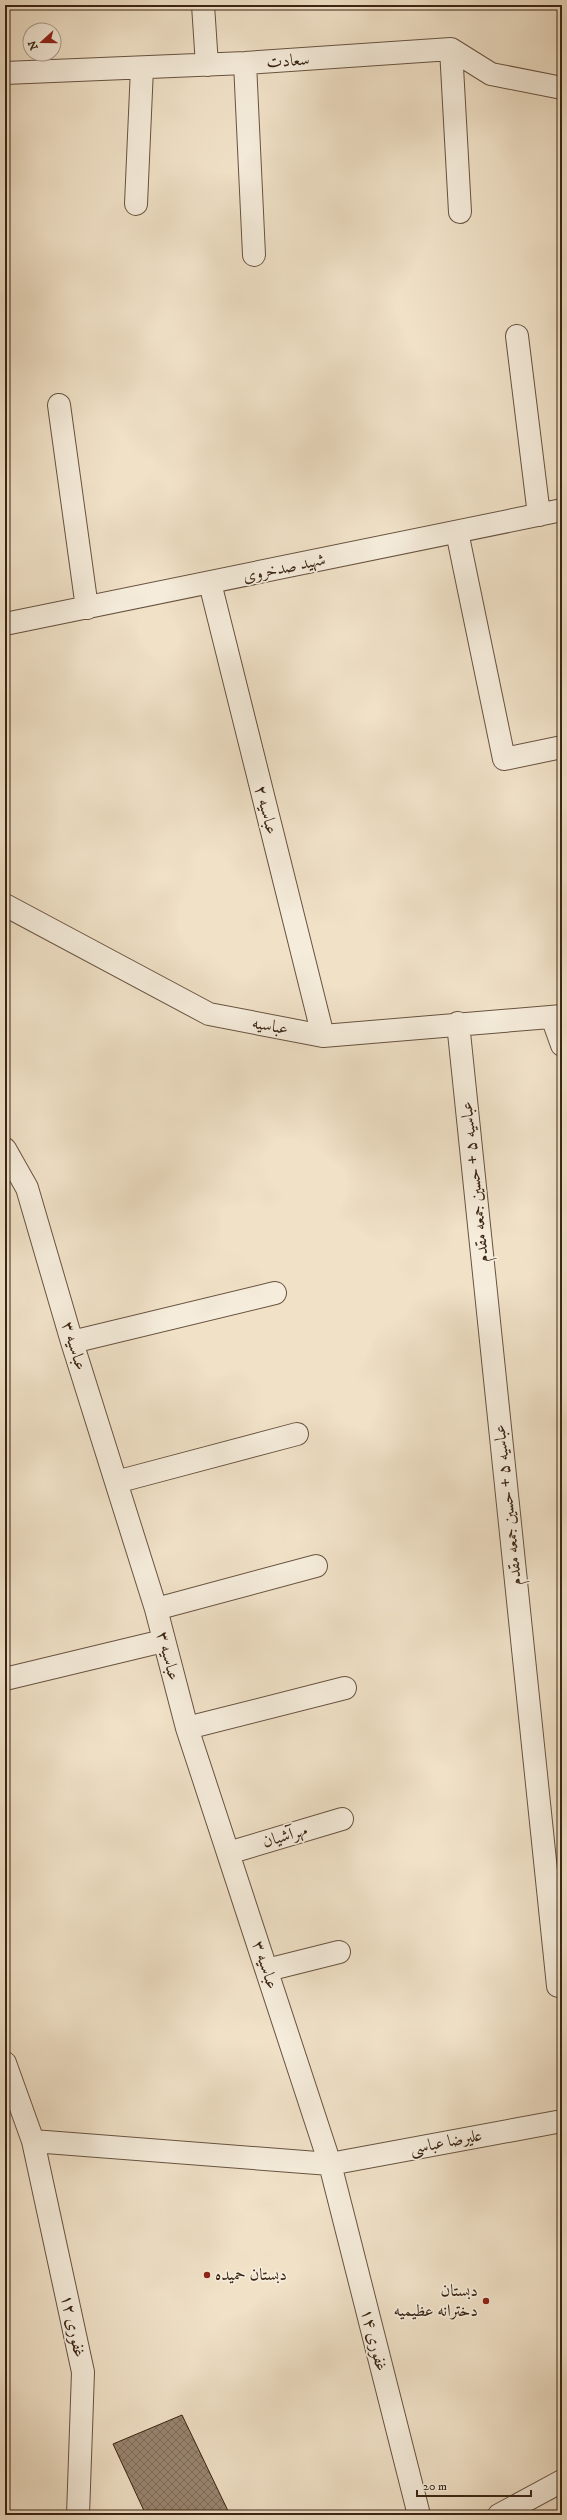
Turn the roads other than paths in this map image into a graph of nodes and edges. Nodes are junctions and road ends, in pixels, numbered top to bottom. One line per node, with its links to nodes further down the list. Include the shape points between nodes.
1 (203, 5): 4 (street)
2 (451, 49): 3 (street, سعادت); 7 (street, via 491,74); 9 (street)
3 (245, 64): 4 (street, سعادت); 10 (street)
4 (207, 65): 5 (street, سعادت)
5 (142, 68): 6 (street, سعادت); 8 (street)
6 (5, 73)
7 (562, 88)
8 (136, 204)
9 (460, 212)
10 (254, 255)
11 (517, 336): 14 (street)
12 (59, 405): 17 (street)
13 (562, 510): 14 (street, شهید صدخروی)
14 (539, 515): 15 (street, شهید صدخروی)
15 (457, 532): 16 (street, شهید صدخروی); 19 (street, via 504,759)
16 (210, 583): 17 (street, شهید صدخروی); 23 (street, عباسیه ۲)
17 (87, 608): 18 (street, شهید صدخروی)
18 (5, 624)
19 (562, 747)
20 (5, 905): 23 (street, عباسیه, via 209,1014)
21 (557, 1016): 22 (street, عباسیه); 24 (street)
22 (458, 1023): 23 (street, عباسیه); 40 (street, عباسیه ۵ + حسین جمعه مقدم)
23 (322, 1036)
24 (562, 1045)
25 (5, 1150): 27 (street, عباسیه ۳, via 27,1188)
26 (275, 1293): 27 (street)
27 (72, 1342): 29 (street, عباسیه ۳)
28 (297, 1434): 29 (street)
29 (116, 1482): 31 (street, عباسیه ۳)
30 (316, 1566): 31 (street)
31 (156, 1609): 32 (street, عباسیه ۳)
32 (163, 1640): 33 (street); 35 (street, عباسیه ۳)
33 (5, 1679)
34 (345, 1688): 35 (street)
35 (187, 1728): 37 (street, عباسیه ۳)
36 (342, 1820): 37 (street, مهرآشیان)
37 (228, 1853): 39 (street, عباسیه ۳)
38 (339, 1952): 39 (street)
39 (266, 1970): 44 (street, عباسیه ۳)
40 (560, 1986)
41 (5, 2063): 43 (street, غفوری ۱۲)
42 (562, 2121): 44 (street, علیرضا عباسی)
43 (33, 2140): 44 (street, علیرضا عباسی); 46 (street, غفوری ۱۲, via 84,2372)
44 (330, 2164): 47 (street, غفوری ۱۴)
45 (562, 2481): 48 (street)
46 (78, 2515)
47 (419, 2515)
48 (499, 2515)

